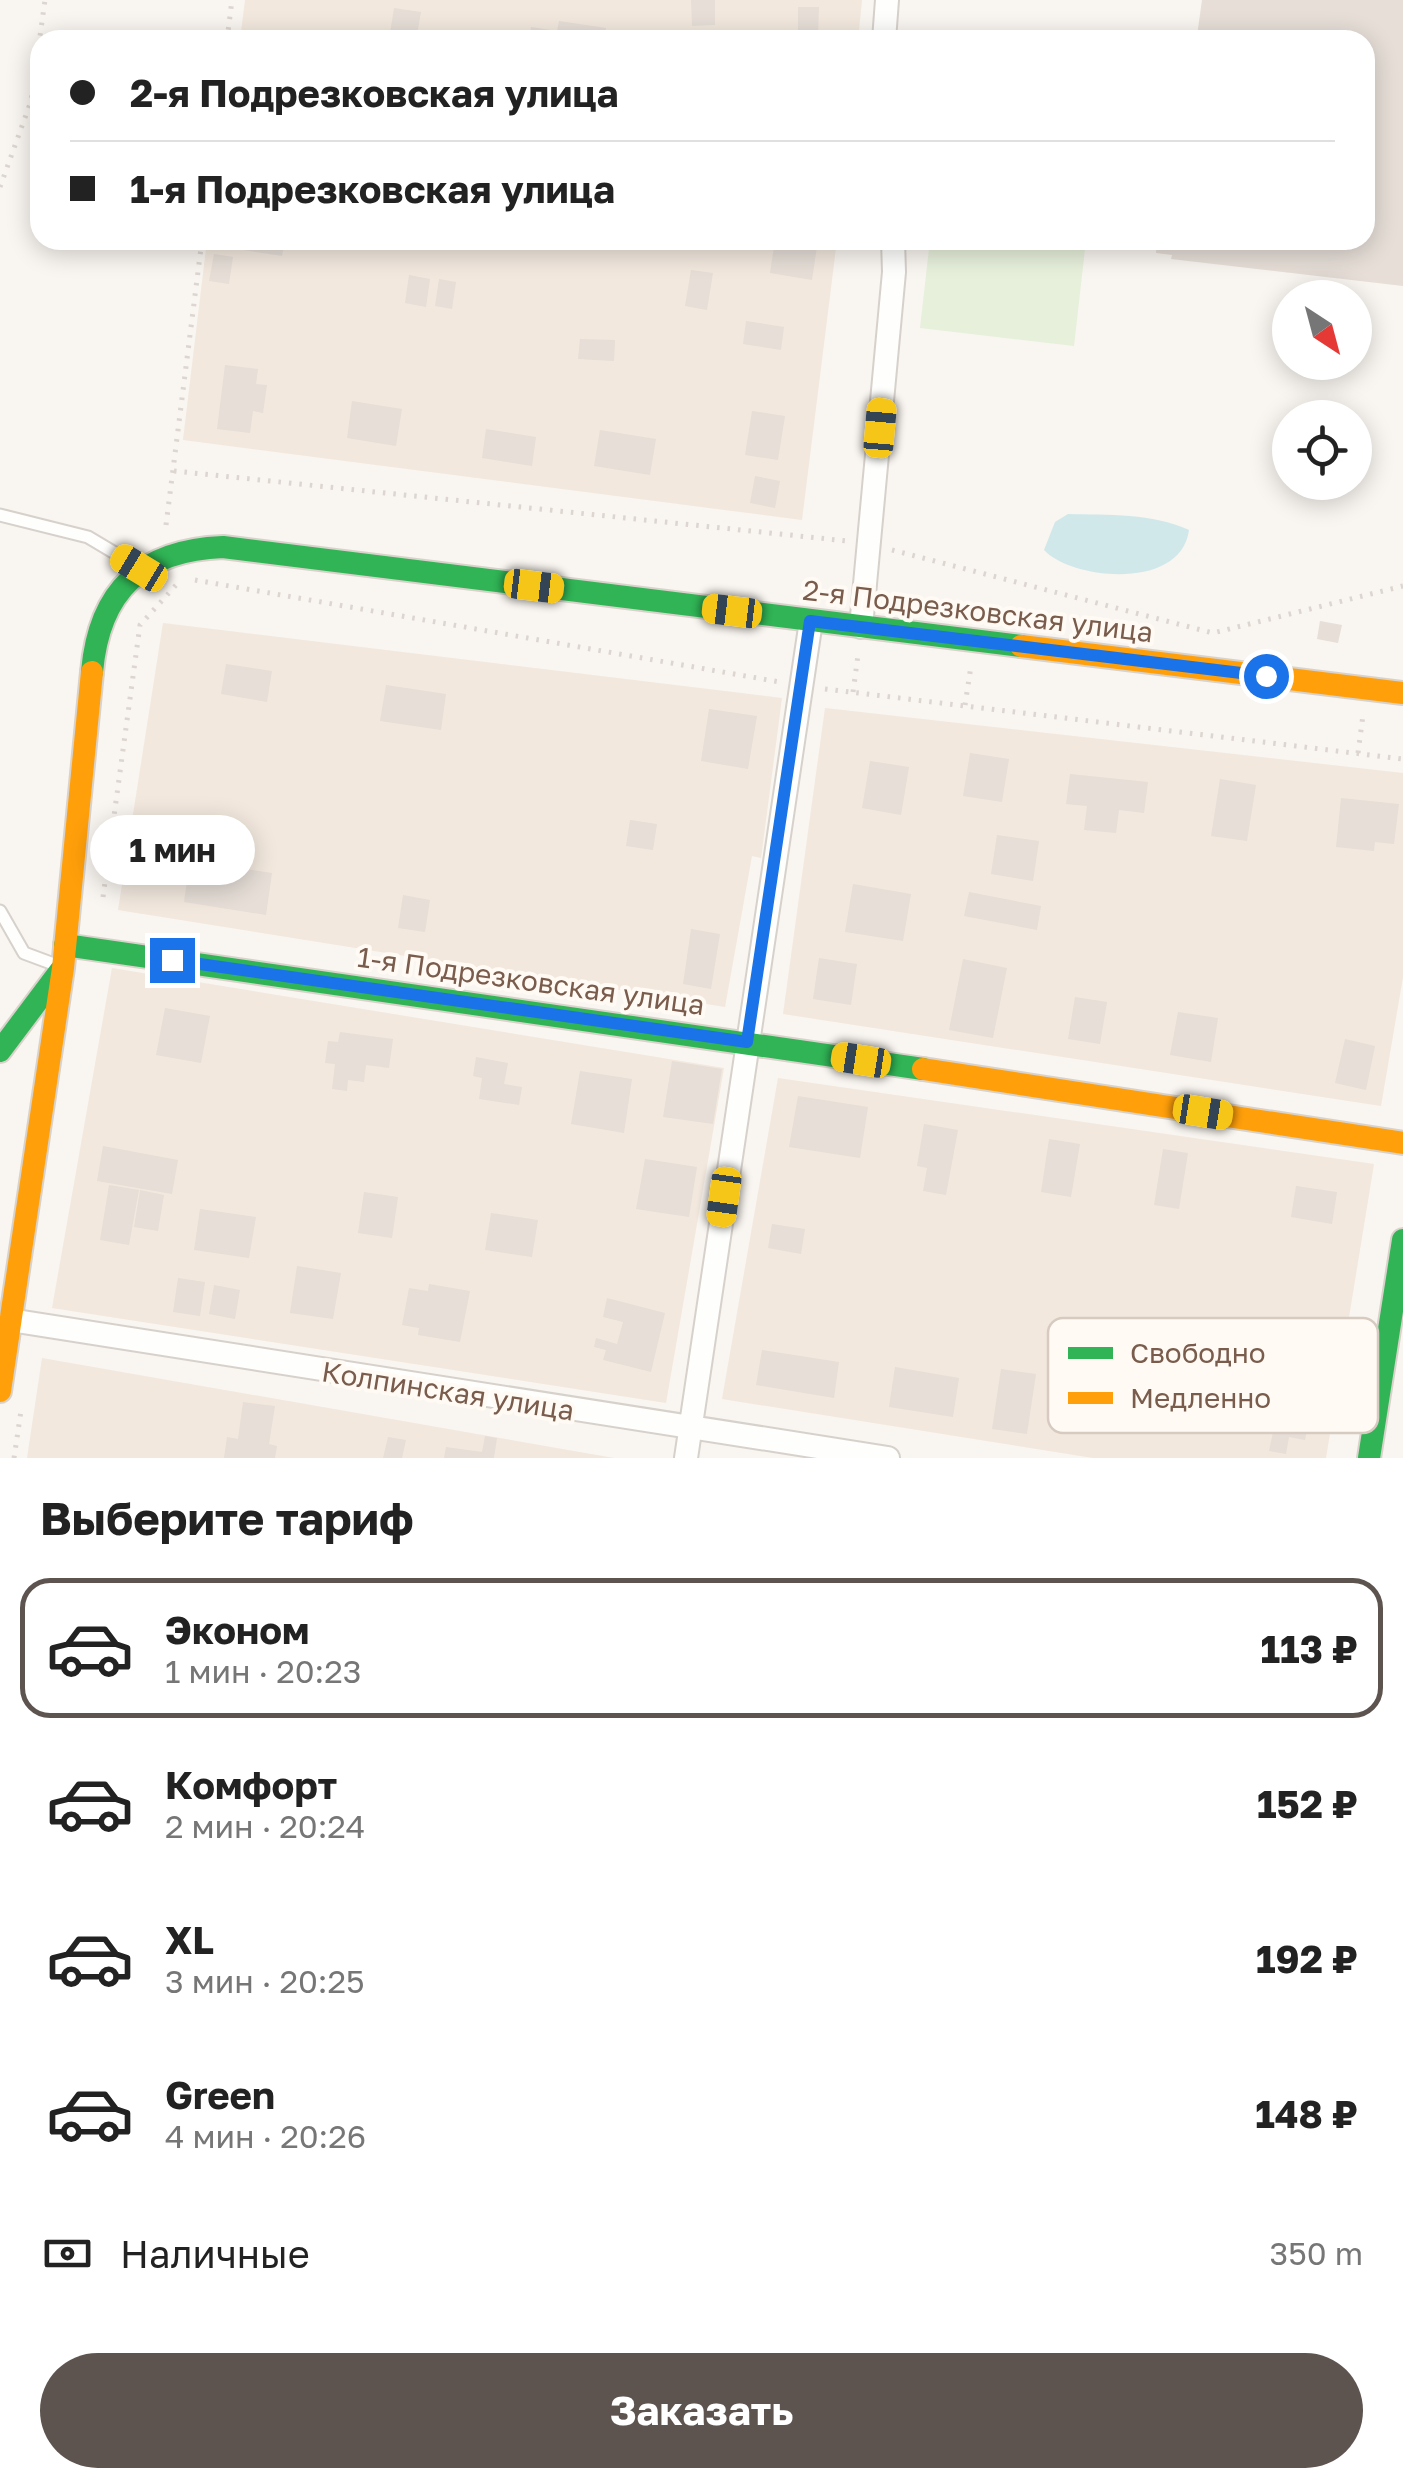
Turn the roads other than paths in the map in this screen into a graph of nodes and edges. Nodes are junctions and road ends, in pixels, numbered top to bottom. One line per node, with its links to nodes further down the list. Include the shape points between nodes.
1 (888, 0): 2 (street)
2 (885, 30)
3 (893, 250): 7 (street)
4 (0, 516): 5 (lane, via 88,537)
5 (139, 568): 6 (street, 2-я Подрезковская улица, via 189,546); 10 (street, via 105,616 93,657)
6 (810, 621): 7 (street, 2-я Подрезковская улица); 11 (street)
7 (861, 627): 8 (street, 2-я Подрезковская улица)
8 (1403, 693)
9 (0, 910): 10 (lane, via 24,954)
10 (64, 956): 11 (street, 1-я Подрезковская улица, via 95,950); 12 (street); 15 (street)
11 (747, 1042): 13 (street, 1-я Подрезковская улица); 18 (street)
12 (0, 1051)
13 (1403, 1143)
14 (1403, 1240): 17 (street)
15 (5, 1315): 16 (street); 18 (street, Колпинская улица)
16 (0, 1390)
17 (1378, 1400)
18 (691, 1428): 20 (street); 21 (street, Колпинская улица)
19 (1373, 1433): 22 (street)
20 (686, 1458)
21 (888, 1458)
22 (1369, 1458)

